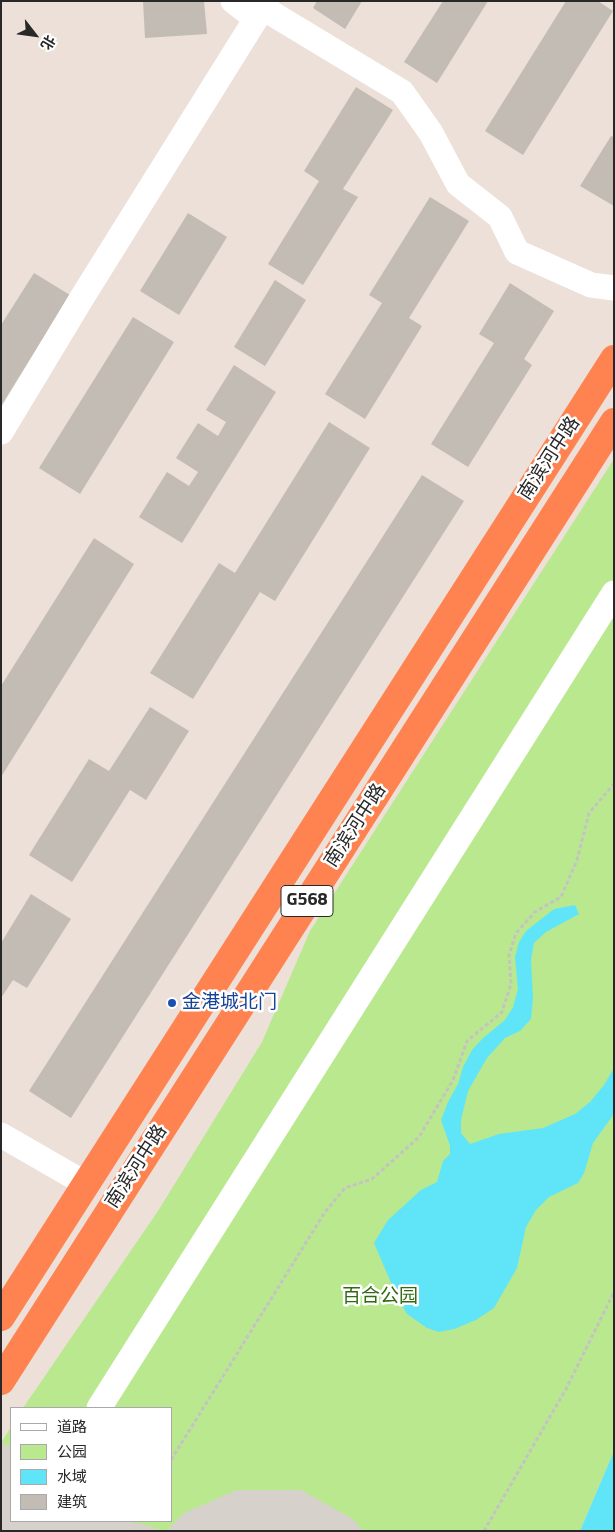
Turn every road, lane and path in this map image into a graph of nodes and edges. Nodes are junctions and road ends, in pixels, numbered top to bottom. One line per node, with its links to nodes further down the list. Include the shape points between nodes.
1 (233, 1): 2 (street)
2 (262, 10): 3 (street, via 402,92 431,132 458,184 500,217 517,252 591,285); 6 (street)
3 (614, 288)
4 (614, 359): 10 (highway, 南滨河中路 / G568)
5 (614, 422): 13 (highway, 南滨河中路 / G568)
6 (1, 432)
7 (614, 593): 14 (street)
8 (614, 784): 15 (path, via 589,813 576,860 561,897 535,912 516,933 509,955 511,984 502,1012 467,1041 453,1080 418,1137 372,1179 345,1188 325,1212)
9 (1, 1135): 10 (street)
10 (86, 1184): 12 (highway, 南滨河中路 / G568)
11 (614, 1292): 16 (path, via 566,1388)
12 (1, 1317)
13 (1, 1381)
14 (100, 1407)
15 (172, 1458)
16 (484, 1531)

